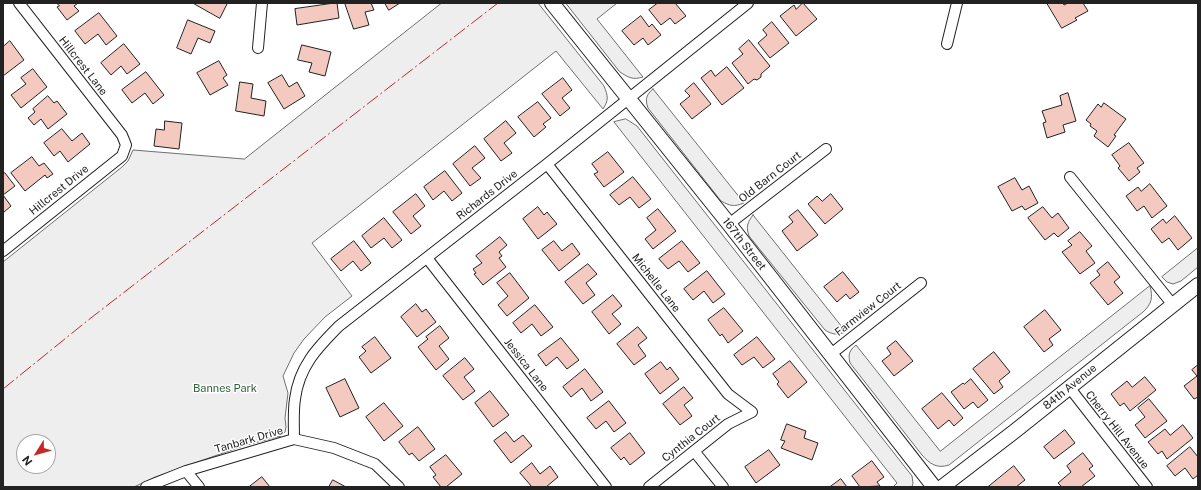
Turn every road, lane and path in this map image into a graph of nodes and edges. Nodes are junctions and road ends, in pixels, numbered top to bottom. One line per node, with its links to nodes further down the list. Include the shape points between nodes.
1 (18, 3): 9 (street, Hillcrest Lane, via 122,135)
2 (262, 3): 7 (street)
3 (552, 3): 8 (street, 167th Street)
4 (748, 3): 8 (street, Richards Drive)
5 (957, 3): 6 (street)
6 (947, 44)
7 (258, 48)
8 (628, 99): 11 (street, Richards Drive); 13 (street, 167th Street)
9 (126, 145): 14 (street, Hillcrest Drive, via 122,156)
10 (826, 149): 13 (street, Old Barn Court)
11 (547, 164): 15 (street, Richards Drive); 21 (street, Michelle Lane, via 728,394)
12 (1070, 177): 18 (street)
13 (729, 224): 19 (street, 167th Street)
14 (3, 251)
15 (427, 258): 22 (street, Richards Drive, via 339,326 310,358 301,374 295,399); 28 (street, Jessica Lane)
16 (921, 283): 19 (street, Farmview Court)
17 (1196, 289): 18 (street, 84th Avenue)
18 (1173, 305): 20 (street, 84th Avenue)
19 (831, 354): 31 (street, 167th Street)
20 (1069, 387): 32 (street, 84th Avenue); 33 (street, Cherry Hill Avenue)
21 (752, 412): 23 (street, Cynthia Court, via 728,424)
22 (294, 439): 24 (street, Tanbark Drive); 27 (street, Tanbark Drive, via 334,448 375,464)
23 (694, 451): 29 (street, Cynthia Court); 30 (street)
24 (186, 471): 25 (street, Tanbark Drive); 26 (street)
25 (146, 487)
26 (199, 487)
27 (399, 487)
28 (606, 487)
29 (649, 487)
30 (723, 487)
31 (934, 487)
32 (942, 487)
33 (1147, 487)

